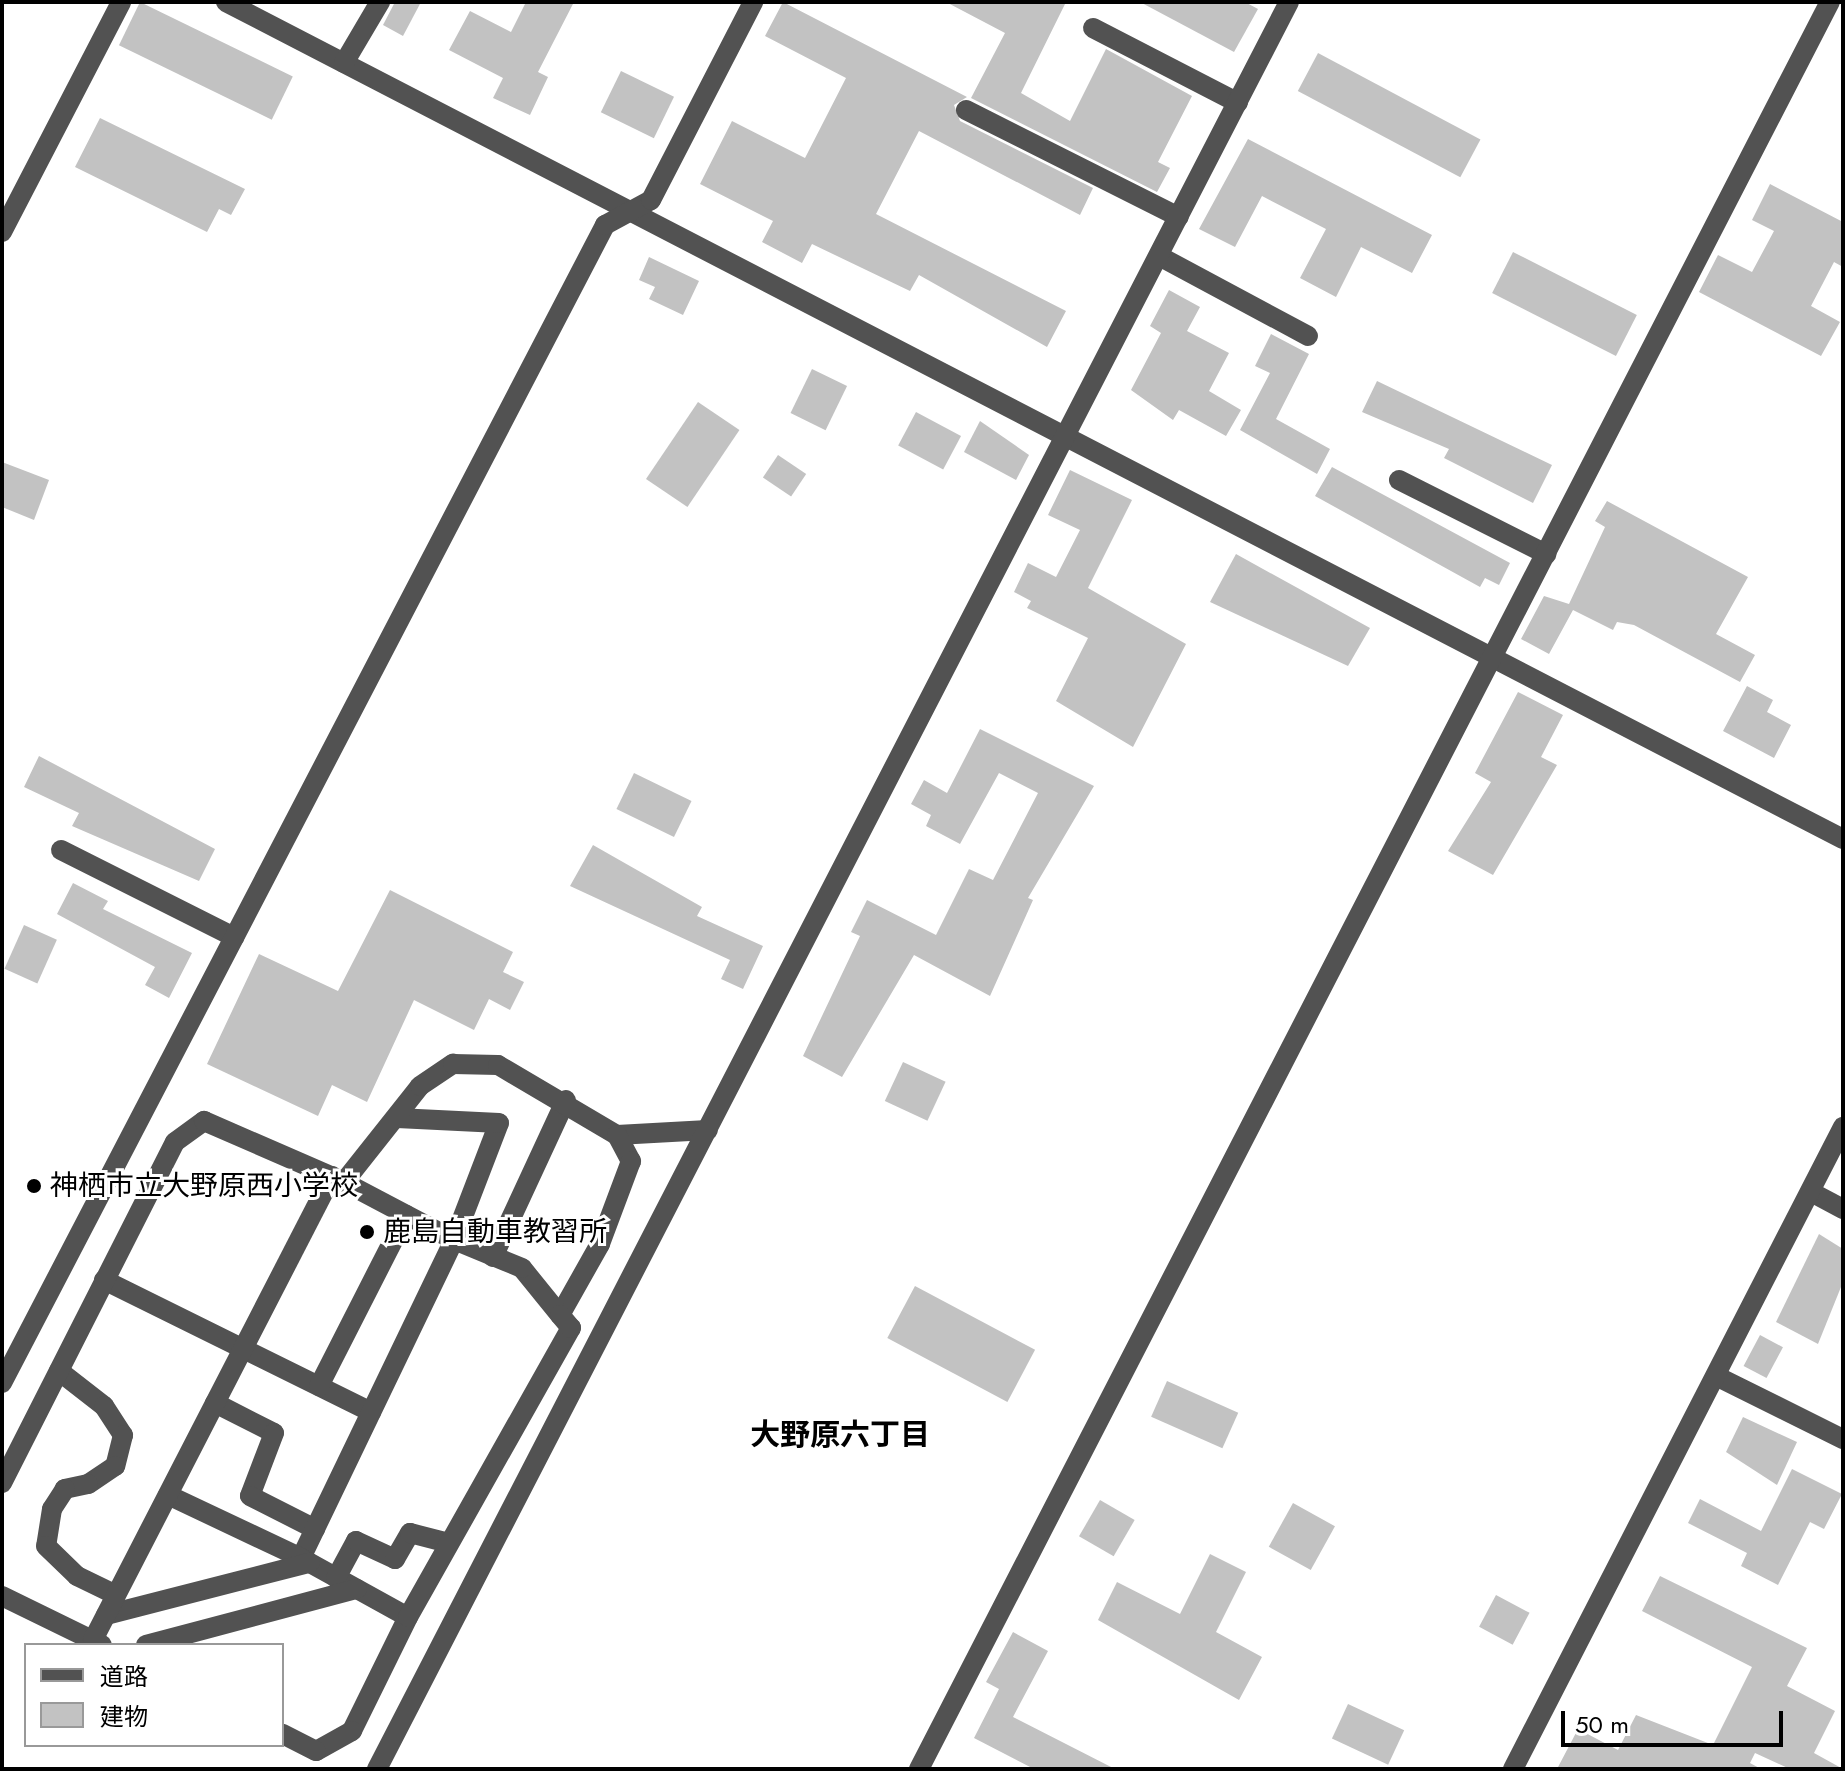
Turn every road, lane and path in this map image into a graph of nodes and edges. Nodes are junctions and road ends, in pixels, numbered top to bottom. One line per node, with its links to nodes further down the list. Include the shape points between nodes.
1 (121, 2): 13 (street)
2 (226, 2): 8 (street)
3 (380, 2): 8 (street)
4 (753, 2): 11 (street, via 651,200)
5 (1289, 2): 9 (street)
6 (1830, 2): 18 (street)
7 (1093, 28): 9 (street)
8 (344, 63): 11 (street)
9 (1238, 103): 12 (street)
10 (966, 110): 12 (street)
11 (632, 211): 16 (street); 22 (street, via 605,225)
12 (1179, 217): 14 (street)
13 (2, 232)
14 (1159, 256): 15 (street); 16 (street)
15 (1308, 336)
16 (1066, 438): 19 (street); 26 (street)
17 (1399, 480): 18 (street)
18 (1546, 554): 19 (street)
19 (1493, 656): 20 (street); 59 (street)
20 (1843, 839)
21 (61, 850): 22 (street)
22 (234, 937): 39 (street)
23 (566, 1100): 24 (street, via 498,1065 453,1064 420,1086); 27 (street); 33 (street)
24 (397, 1118): 28 (street); 32 (street, via 499,1123)
25 (1843, 1127): 29 (street)
26 (708, 1130): 27 (street); 58 (street)
27 (617, 1135): 35 (street, via 631,1161 600,1244)
28 (338, 1179): 31 (street); 34 (street, via 204,1121 175,1142); 36 (street)
29 (1811, 1192): 30 (street); 38 (street)
30 (1843, 1209)
31 (406, 1215): 32 (street); 40 (street)
32 (454, 1240): 33 (street); 42 (street)
33 (493, 1257): 35 (street, via 522,1268)
34 (104, 1280): 36 (street); 37 (street)
35 (560, 1315): 47 (street, via 571,1328)
36 (244, 1349): 40 (street); 41 (street)
37 (59, 1371): 44 (street); 51 (street, via 104,1406 123,1435 115,1466 88,1484 65,1489 52,1509 46,1546 77,1576)
38 (1718, 1377): 43 (street); 60 (street)
39 (2, 1383)
40 (319, 1386): 42 (street)
41 (215, 1403): 45 (street); 46 (street, via 274,1433 250,1496)
42 (371, 1412): 46 (street)
43 (1843, 1439)
44 (2, 1483)
45 (168, 1495): 48 (street); 51 (street)
46 (315, 1529): 48 (street)
47 (449, 1543): 49 (street, via 410,1533 395,1559 356,1541); 54 (street)
48 (305, 1560): 49 (street); 53 (street)
49 (336, 1578): 50 (street)
50 (357, 1589): 54 (street); 56 (street)
51 (116, 1595): 53 (street)
52 (2, 1596): 55 (street)
53 (106, 1615): 55 (street)
54 (408, 1617): 57 (street, via 352,1731 316,1751)
55 (98, 1643)
56 (154, 1643)
57 (284, 1735)
58 (377, 1769)
59 (919, 1769)
60 (1513, 1769)

